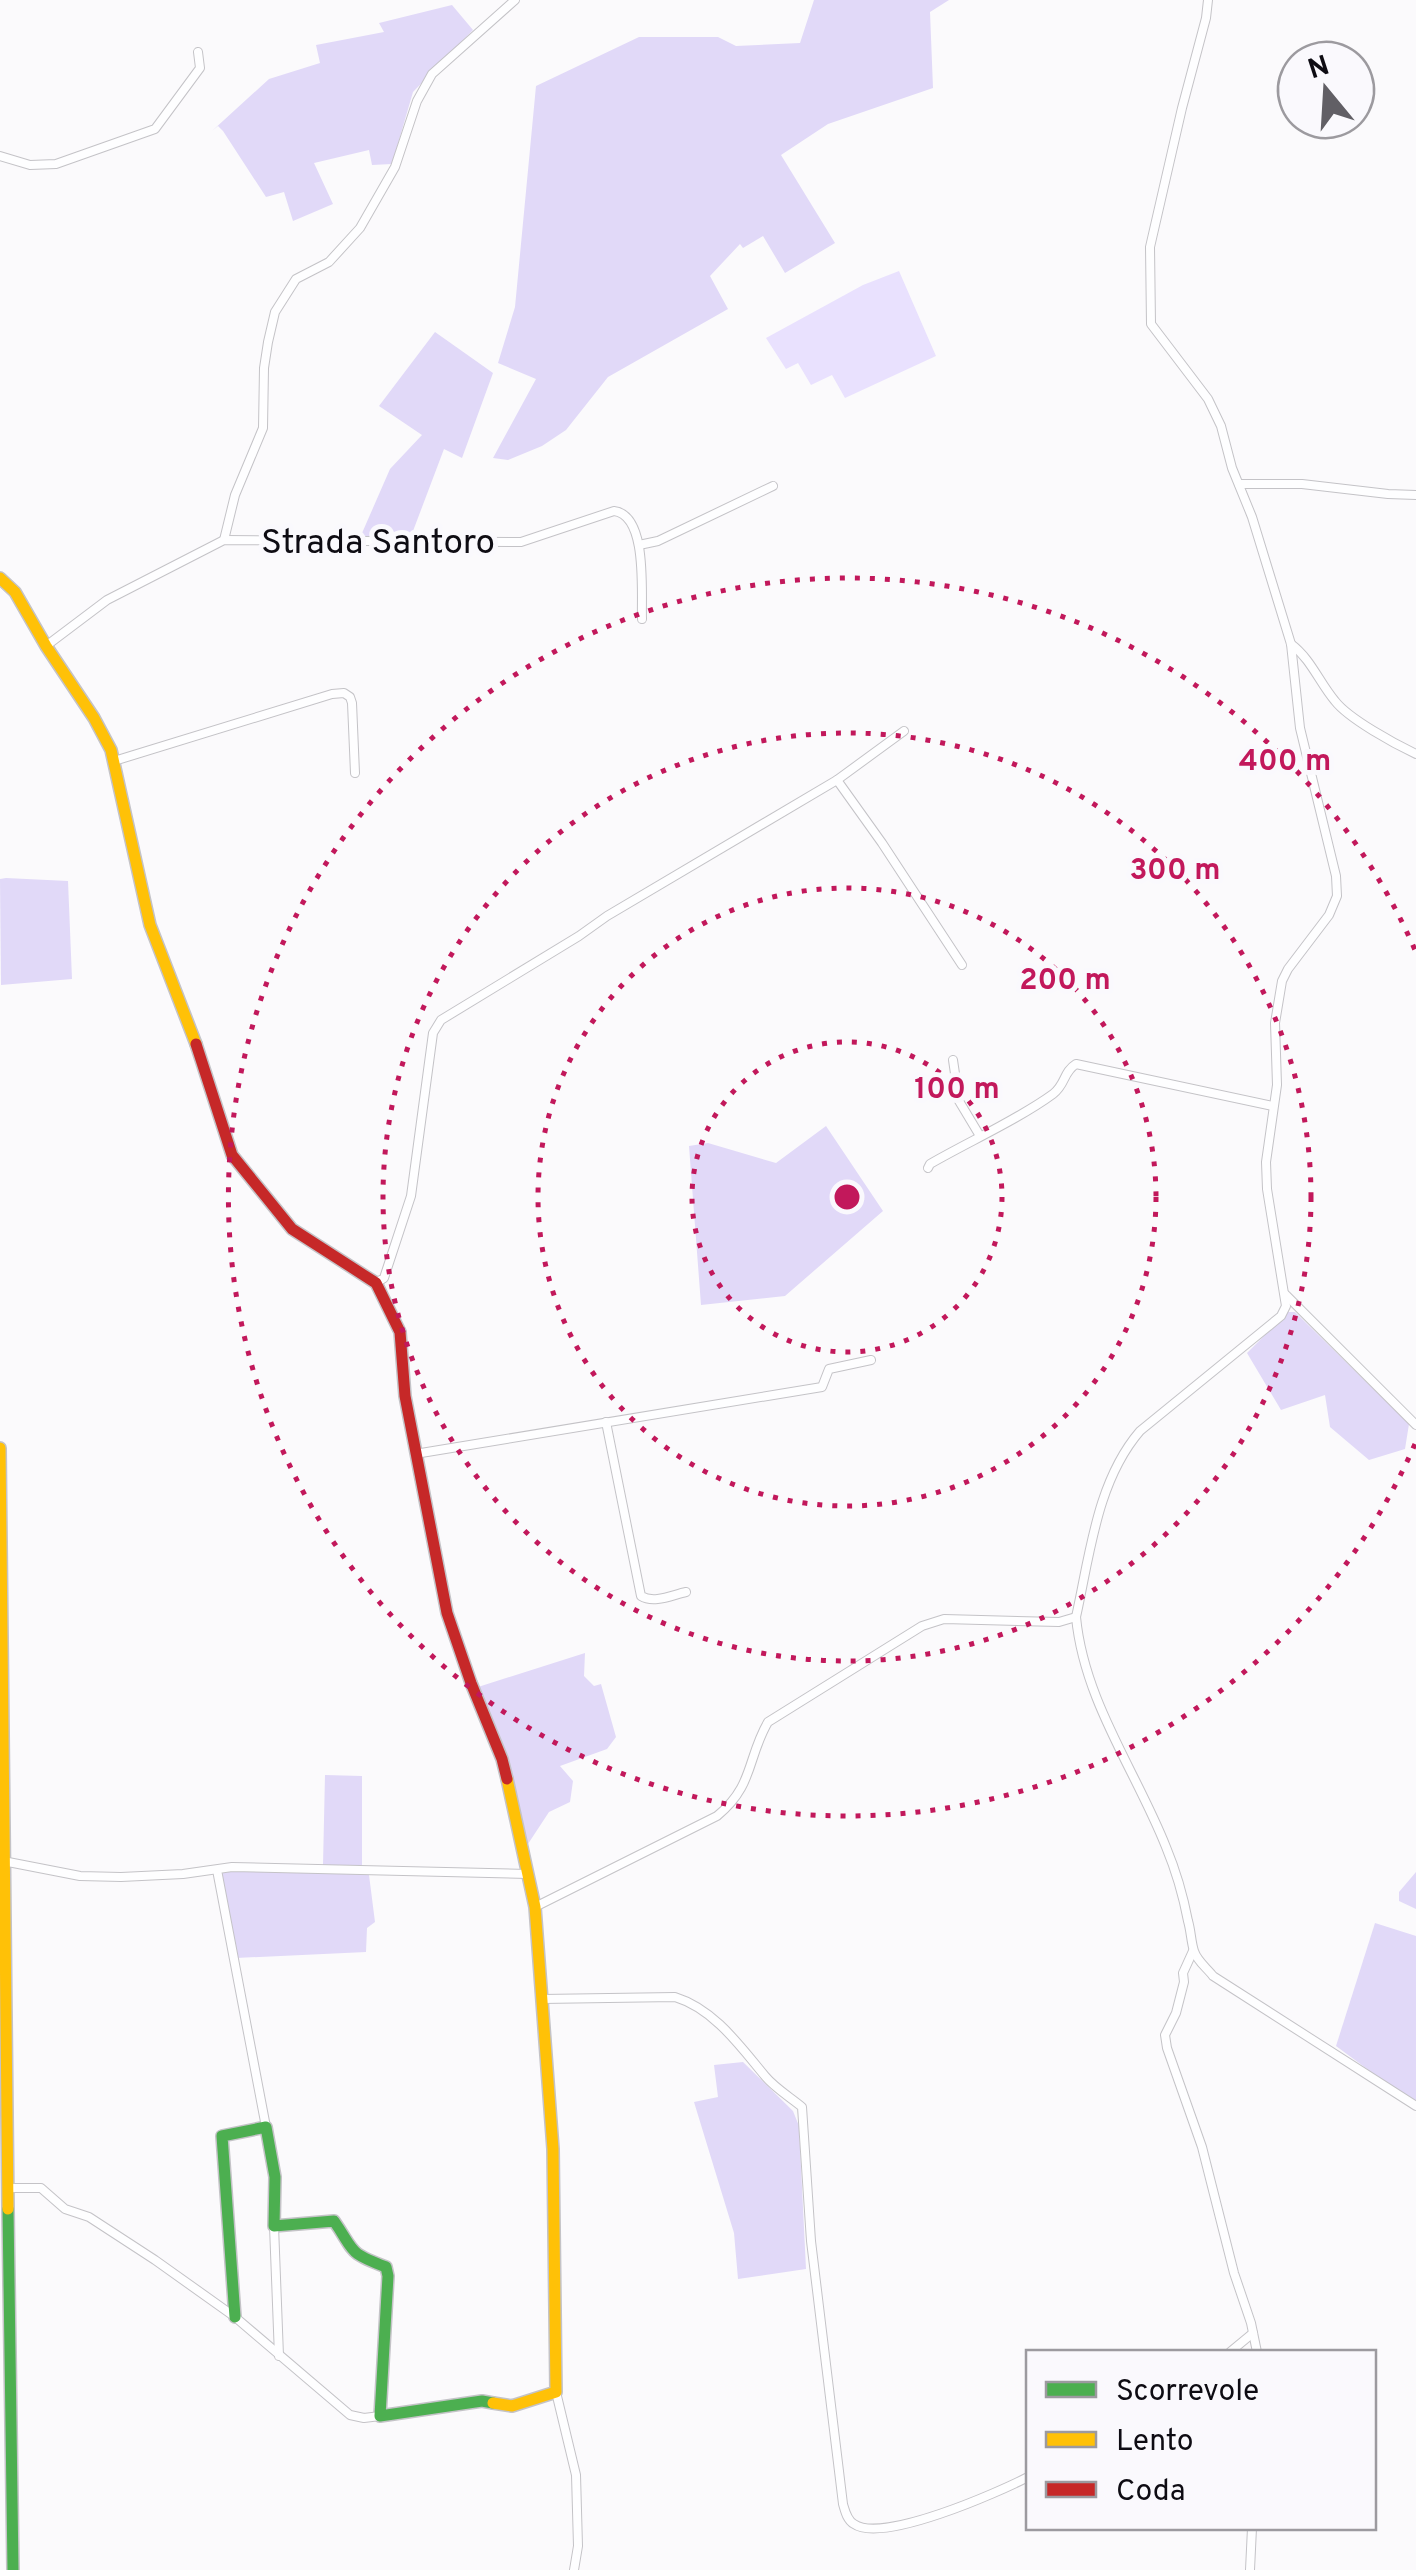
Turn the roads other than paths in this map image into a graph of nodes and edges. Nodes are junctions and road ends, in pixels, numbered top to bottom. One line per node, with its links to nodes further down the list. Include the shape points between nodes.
1 (515, 0): 8 (street, via 432,74 396,168 360,228 329,262 296,279 275,312 264,368 264,428)
2 (1208, 0): 5 (street, via 1150,247 1151,324 1208,399)
3 (198, 52): 4 (street, via 200,68 155,129 56,164)
4 (0, 156)
5 (1239, 484): 7 (street); 12 (street)
6 (772, 486): 9 (street)
7 (1416, 494)
8 (224, 540): 9 (street, Strada Santoro, via 521,542 620,511); 13 (street, Strada Santoro, via 107,600)
9 (639, 545): 11 (street)
10 (0, 578): 13 (street)
11 (642, 619)
12 (1291, 644): 15 (street, via 1306,655 1339,706); 21 (street, via 1300,728 1337,896 1282,982 1274,1023)
13 (46, 646): 16 (street)
14 (904, 730): 18 (street)
15 (1416, 754)
16 (114, 761): 17 (street, via 344,693 352,702); 24 (street, via 150,925 232,1155 292,1229)
17 (355, 772)
18 (838, 780): 19 (street); 24 (street, via 441,1020 432,1033 411,1196 384,1278)
19 (962, 966)
20 (952, 1060): 22 (street, via 958,1101)
21 (1273, 1106): 22 (street, via 1076,1064 1058,1090); 25 (street, via 1266,1189)
22 (980, 1136): 23 (street)
23 (928, 1168)
24 (376, 1284): 30 (street, via 400,1332)
25 (1286, 1295): 28 (street); 33 (street, via 1281,1316 1124,1450 1095,1530)
26 (872, 1360): 27 (street, via 829,1369 822,1387)
27 (606, 1422): 30 (street); 32 (street, via 641,1596)
28 (1416, 1424)
29 (0, 1448): 31 (street)
30 (415, 1454): 36 (street, via 446,1614 502,1759)
31 (0, 1464): 34 (street)
32 (686, 1592)
33 (1076, 1617): 37 (street, via 944,1619 908,1633 768,1722 744,1785 717,1816); 38 (street, via 1103,1714 1180,1884)
34 (3, 1860): 35 (street, via 94,1876); 42 (street)
35 (217, 1870): 36 (street); 41 (street)
36 (528, 1874): 37 (street)
37 (535, 1907): 39 (street)
38 (1194, 1950): 40 (street, via 1213,1976); 45 (street, via 1164,2034)
39 (542, 1999): 49 (street); 51 (street, via 692,2002 802,2107 836,2447 843,2504 853,2524 866,2529 915,2522)
40 (1416, 2106)
41 (266, 2128): 43 (street); 44 (street, via 222,2136)
42 (9, 2188): 44 (street, via 42,2188); 53 (street)
43 (274, 2226): 48 (street); 50 (street, via 334,2222 353,2252 386,2266)
44 (235, 2317): 48 (street)
45 (1253, 2333): 46 (street); 47 (street)
46 (1232, 2350)
47 (1257, 2350)
48 (279, 2356): 50 (street, via 350,2415)
49 (556, 2392): 50 (street, via 512,2406 482,2401); 54 (street, via 576,2475)
50 (380, 2416)
51 (1026, 2478)
52 (1252, 2530): 55 (street)
53 (14, 2570)
54 (574, 2570)
55 (1250, 2570)

